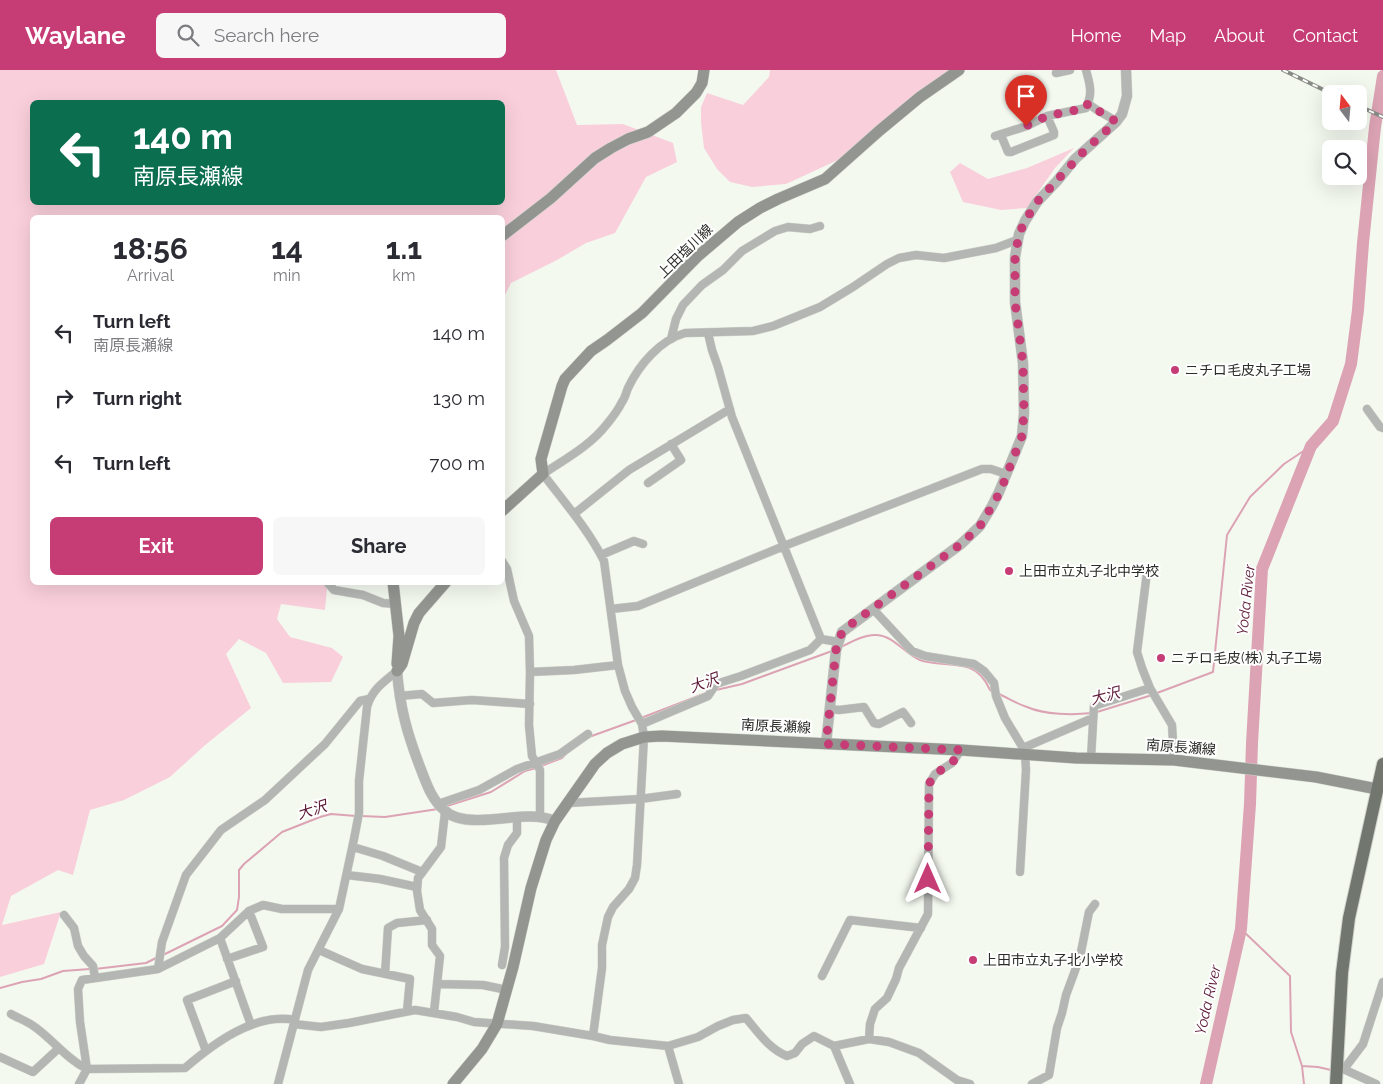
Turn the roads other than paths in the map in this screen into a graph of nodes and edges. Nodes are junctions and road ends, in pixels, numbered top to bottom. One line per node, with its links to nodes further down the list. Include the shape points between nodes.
1 (704, 70): 11 (main road, via 696,93 676,113 648,132 628,139 595,158)
2 (959, 70): 19 (main road, 上田塩川線, via 913,102 826,180 778,198 738,222 698,256 642,313 590,351 562,386 541,459)
3 (1070, 70): 6 (street)
4 (1086, 70): 7 (street, via 1091,86)
5 (1126, 70): 9 (street, via 1127,96)
6 (1056, 73)
7 (1088, 103): 8 (street, via 1086,108); 9 (street)
8 (1047, 116): 8 (street, via 1054,135 1008,152 998,136)
9 (1116, 122): 12 (street, via 1037,202)
10 (820, 226): 14 (street, via 810,229 788,227 775,231 742,251 683,305)
11 (505, 234)
12 (1017, 240): 13 (street, via 996,248 944,258 916,255 900,258 820,307 773,326); 20 (street, via 1015,302 1023,363 1024,413 1022,436)
13 (708, 333): 14 (street, via 685,333); 15 (street)
14 (671, 339): 19 (street, via 657,349 638,371 606,426 584,447)
15 (730, 408): 18 (street); 25 (street)
16 (1366, 410): 17 (street)
17 (1383, 428)
18 (672, 444): 21 (street, via 681,460); 23 (street, via 629,470)
19 (543, 474): 22 (main road); 23 (street)
20 (1006, 474): 25 (street, via 982,468); 34 (street, via 1000,492 980,526 961,544)
21 (648, 483)
22 (505, 508)
23 (574, 514): 26 (street)
24 (642, 544): 26 (street, via 634,541)
25 (784, 546): 33 (street, via 638,606); 35 (street)
26 (601, 555): 33 (street)
27 (505, 566): 39 (street, via 514,601 529,636)
28 (1148, 572): 40 (street, via 1137,652)
29 (330, 585): 32 (street, via 334,590)
30 (393, 585): 32 (main road)
31 (443, 585): 38 (main road, via 419,613)
32 (396, 604): 38 (main road, via 399,636)
33 (611, 609): 37 (street)
34 (873, 609): 36 (street, via 842,632); 52 (street, via 912,651 974,664 984,670 994,683 1005,718)
35 (821, 639): 36 (street); 47 (street, via 810,650 716,684 708,696)
36 (838, 642): 44 (street)
37 (618, 665): 39 (street); 47 (street, via 625,691)
38 (397, 671): 41 (street); 42 (street, via 374,690)
39 (530, 672): 43 (street)
40 (1150, 688): 45 (street, via 1094,706); 54 (street, via 1172,725)
41 (399, 696): 43 (street, via 422,694 433,703 472,700); 61 (street, via 408,735 427,786)
42 (369, 699): 65 (street); 80 (street, via 360,701 325,744 265,800 221,830 186,875 162,942)
43 (530, 704): 55 (street, via 529,725)
44 (830, 709): 46 (street, via 864,707 874,723 879,724 903,712); 50 (street)
45 (1093, 718): 52 (street); 53 (street)
46 (911, 723)
47 (642, 724): 49 (street)
48 (588, 734): 55 (street, via 560,754)
49 (644, 737): 50 (main road, 南原長瀬線); 59 (street); 60 (main road, 南原長瀬線, via 622,744 594,764)
50 (826, 744): 51 (main road, 南原長瀬線)
51 (961, 750): 52 (main road, 南原長瀬線); 75 (street, via 929,784 928,914)
52 (1024, 751): 53 (main road, 南原長瀬線); 67 (street, via 1026,780)
53 (1091, 758): 54 (main road, 南原長瀬線)
54 (1174, 760): 57 (main road, 南原長瀬線, via 1316,777)
55 (535, 762): 61 (street); 62 (street, via 540,770)
56 (1383, 764): 57 (highway)
57 (1380, 789): 101 (highway, via 1349,918 1342,973)
58 (677, 794): 59 (street)
59 (640, 799): 60 (street); 94 (street, via 635,878 608,917 602,945)
60 (568, 803): 64 (main road, 南原長瀬線)
61 (441, 808): 63 (street, via 457,818); 66 (street, via 441,847)
62 (540, 816): 63 (street); 64 (street)
63 (517, 818): 79 (street, via 517,833 504,858 505,947)
64 (555, 821): 87 (main road, 南原長瀬線, via 531,888)
65 (353, 848): 66 (street); 68 (street)
66 (422, 872): 69 (street)
67 (1020, 872)
68 (347, 874): 69 (street); 71 (street)
69 (417, 888): 74 (street, via 420,910)
70 (1095, 904): 109 (street, via 1089,912 1080,957 1056,1028 1049,1075)
71 (339, 909): 72 (street, via 282,909 263,905); 77 (street)
72 (249, 911): 76 (street); 78 (street, via 263,947)
73 (64, 915): 83 (street, via 74,928 78,946 93,966)
74 (427, 920): 81 (street, via 398,923 388,928); 86 (street, via 432,929 432,945 440,956)
75 (921, 928): 82 (street, via 850,920); 95 (street, via 887,998 875,1010)
76 (220, 938): 78 (street); 80 (street)
77 (319, 950): 81 (street, via 362,969); 91 (street, via 308,970)
78 (228, 959): 84 (street)
79 (502, 965)
80 (158, 969): 83 (street)
81 (385, 974): 88 (street, via 410,979)
82 (822, 976)
83 (95, 978): 102 (street, via 82,980 78,989)
84 (236, 981): 93 (street); 99 (street, via 187,1000)
85 (1383, 982): 101 (street, via 1363,1044)
86 (437, 984): 87 (street); 89 (street)
87 (507, 990): 92 (main road, 南原長瀬線)
88 (407, 1011): 89 (street); 91 (street, via 321,1027)
89 (434, 1012): 92 (street)
90 (11, 1014): 98 (street, via 33,1026)
91 (294, 1022): 93 (street, via 267,1020); 104 (street)
92 (497, 1024): 94 (street); 105 (main road, 南原長瀬線, via 482,1049)
93 (252, 1025): 99 (street, via 222,1039)
94 (594, 1036): 96 (street)
95 (869, 1039): 97 (street); 108 (street, via 889,1042 919,1053 957,1080)
96 (668, 1046): 97 (street, via 698,1037 733,1020 746,1018 769,1045 787,1056 814,1036); 106 (street)
97 (834, 1046): 107 (street)
98 (59, 1048): 100 (street, via 33,1072); 102 (street)
99 (206, 1051): 102 (street, via 185,1068)
100 (0, 1057)
101 (1341, 1068): 110 (highway); 111 (street)
102 (87, 1069): 103 (street)
103 (79, 1084)
104 (278, 1084)
105 (453, 1084)
106 (679, 1084)
107 (850, 1084)
108 (970, 1084)
109 (1032, 1084)
110 (1336, 1084)
111 (1376, 1084)

